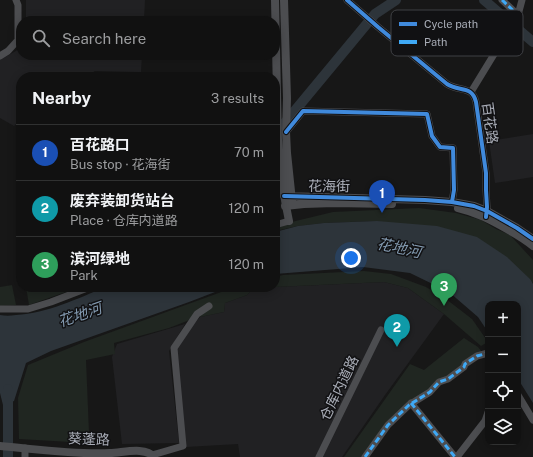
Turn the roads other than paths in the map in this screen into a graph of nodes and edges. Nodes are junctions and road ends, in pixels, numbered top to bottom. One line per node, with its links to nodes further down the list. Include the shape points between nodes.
1 (16, 0): 9 (street)
2 (275, 0): 10 (street)
3 (284, 0): 19 (street, via 288,98)
4 (347, 0): 11 (street, 百花路)
5 (502, 0): 7 (street)
6 (522, 0): 8 (street)
7 (511, 10)
8 (519, 10)
9 (18, 16)
10 (275, 16)
11 (391, 37)
12 (16, 42): 13 (street)
13 (0, 56)
14 (414, 56): 18 (street, 百花路, via 447,84)
15 (492, 56): 18 (street)
16 (276, 60): 17 (street)
17 (276, 72)
18 (471, 92): 24 (street, 百花路, via 475,97 486,173)
19 (286, 132): 21 (street); 22 (street, via 303,111 427,114 432,136 440,147 453,148)
20 (280, 166): 21 (street)
21 (288, 196): 22 (street, 花海街); 23 (street)
22 (452, 202): 24 (street, 花海街, via 474,206)
23 (289, 206): 24 (street, 花海街, via 334,203 417,204); 25 (street)
24 (486, 214): 27 (street, 花海街, via 517,228); 28 (street, 花海街)
25 (288, 221): 26 (street)
26 (280, 223)
27 (533, 239)
28 (533, 246)
29 (77, 292): 31 (street, via 28,309)
30 (209, 306): 40 (street, via 197,314 174,348 183,446)
31 (0, 309)
32 (381, 330): 42 (street, 仓库内道路)
33 (485, 354): 35 (street, via 465,364)
34 (521, 400): 36 (street)
35 (411, 404): 43 (street, via 388,425); 44 (street)
36 (533, 420)
37 (485, 421): 44 (street)
38 (0, 446): 39 (street, 葵蓬路)
39 (24, 448): 40 (street, 葵蓬路, via 93,453 140,450); 41 (street)
40 (153, 456)
41 (25, 457)
42 (319, 457)
43 (365, 457)
44 (456, 457)

